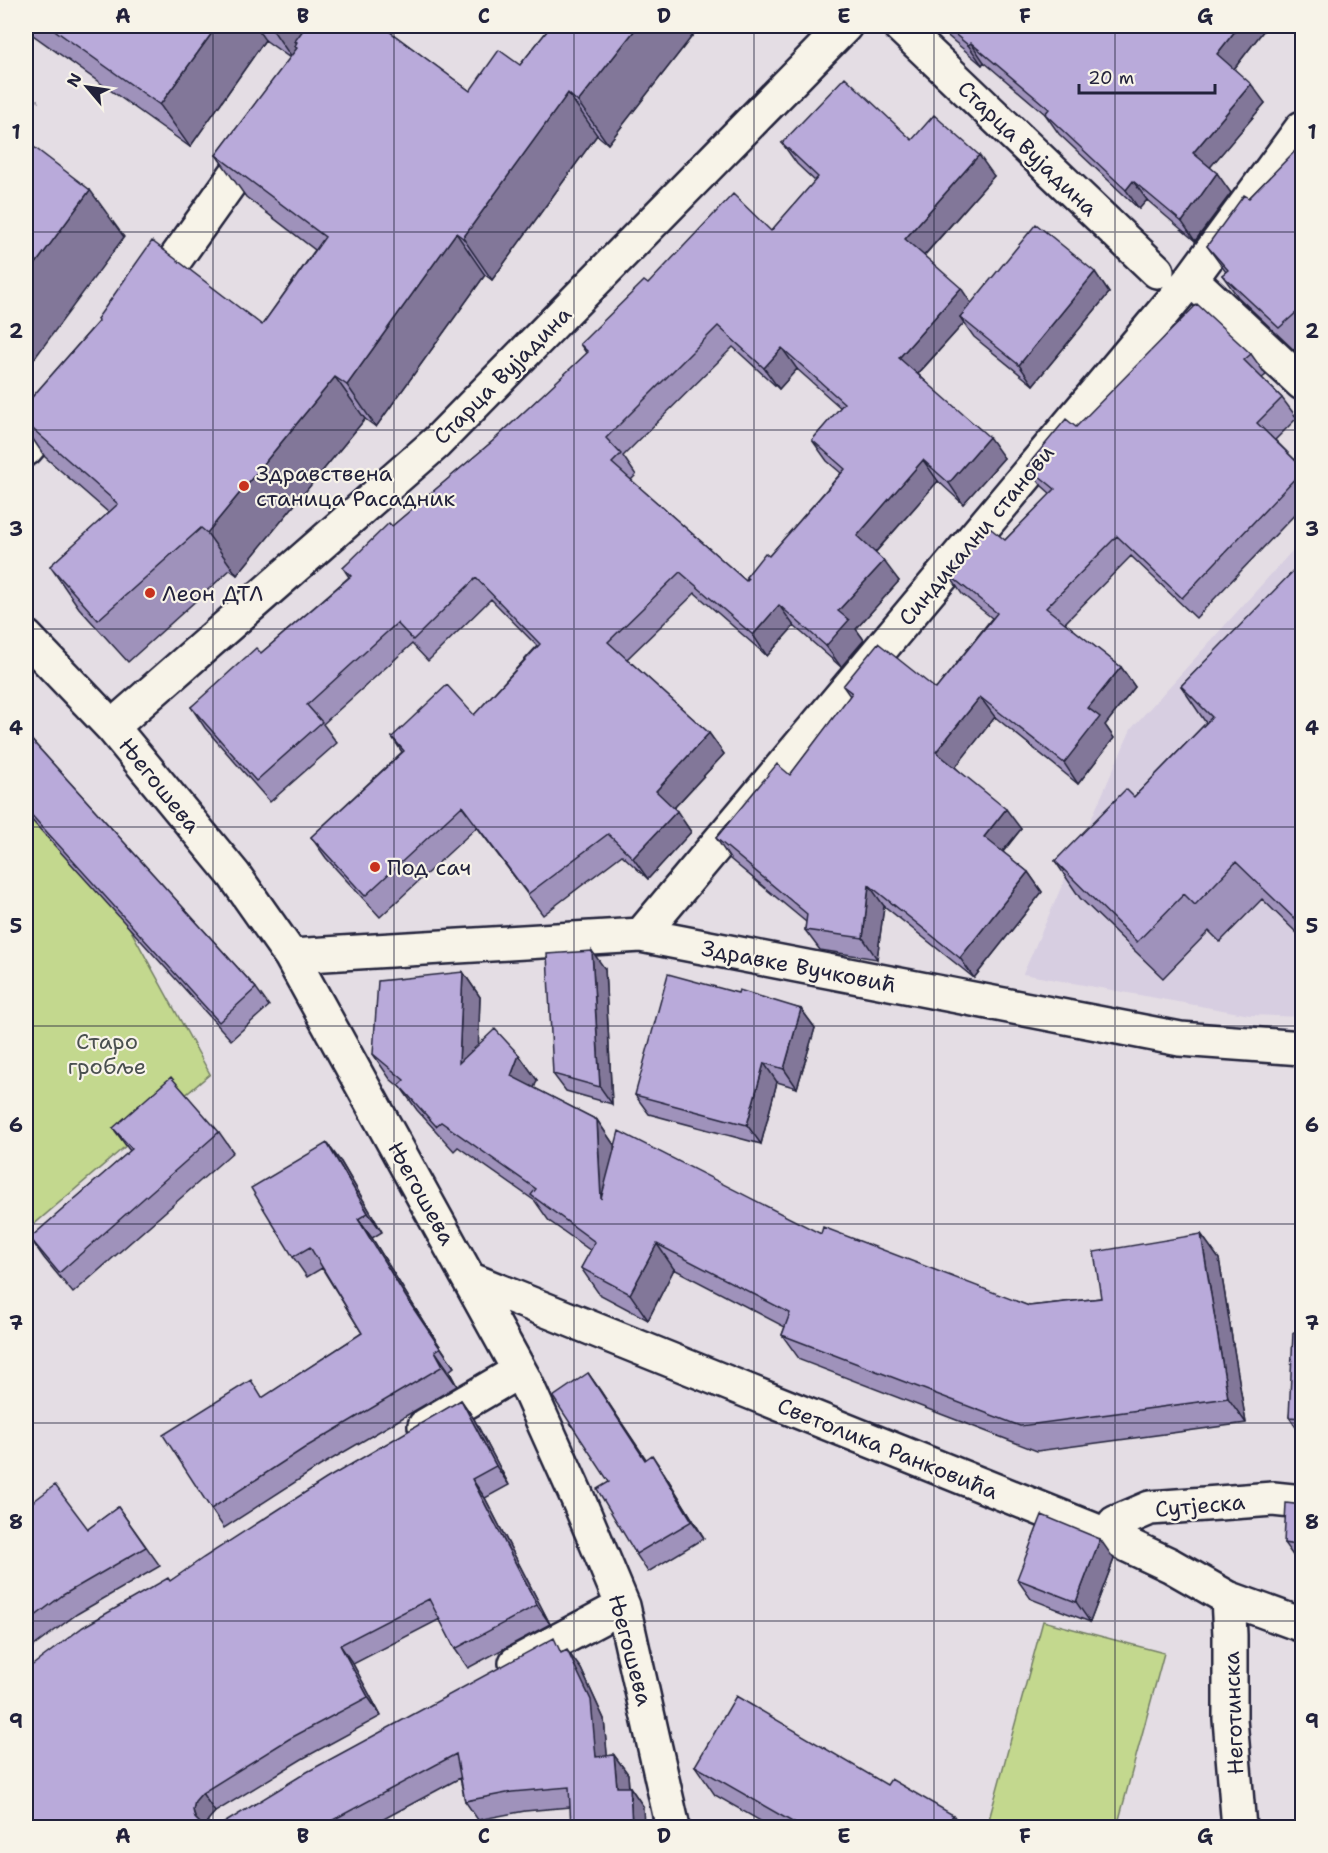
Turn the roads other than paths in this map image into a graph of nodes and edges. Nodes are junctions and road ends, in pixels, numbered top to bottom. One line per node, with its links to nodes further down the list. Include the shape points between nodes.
1 (845, 26): 12 (street, Старца Вујадина, via 436,443)
2 (900, 26): 5 (street, Старца Вујадина)
3 (275, 120): 7 (street)
4 (1302, 128): 6 (street, Синдикални станови)
5 (1157, 271)
6 (1191, 279): 9 (street); 13 (street, Синдикални станови)
7 (133, 319)
8 (84, 382): 10 (street)
9 (1302, 383)
10 (26, 449)
11 (26, 637): 12 (street, Његошева)
12 (112, 727): 14 (street, Његошева, via 234,875)
13 (641, 935): 14 (street, Здравке Вучковић); 15 (street, Здравке Вучковић, via 1180,1039)
14 (291, 956): 16 (street, Његошева)
15 (1302, 1047)
16 (469, 1280): 17 (street, Његошева); 20 (street, Светолика Ранковића)
17 (519, 1371): 18 (street); 22 (street, Његошева)
18 (399, 1441)
19 (1302, 1502): 20 (street, Сутјеска, via 1273,1499 1150,1508 1115,1523)
20 (1106, 1535): 21 (street, Светолика Ранковића)
21 (1228, 1598): 23 (street, Светолика Ранковића); 26 (street, Неготинска, via 1230,1719)
22 (623, 1606): 24 (street); 25 (street, Његошева)
23 (1302, 1625)
24 (494, 1676)
25 (674, 1827)
26 (1239, 1827)

